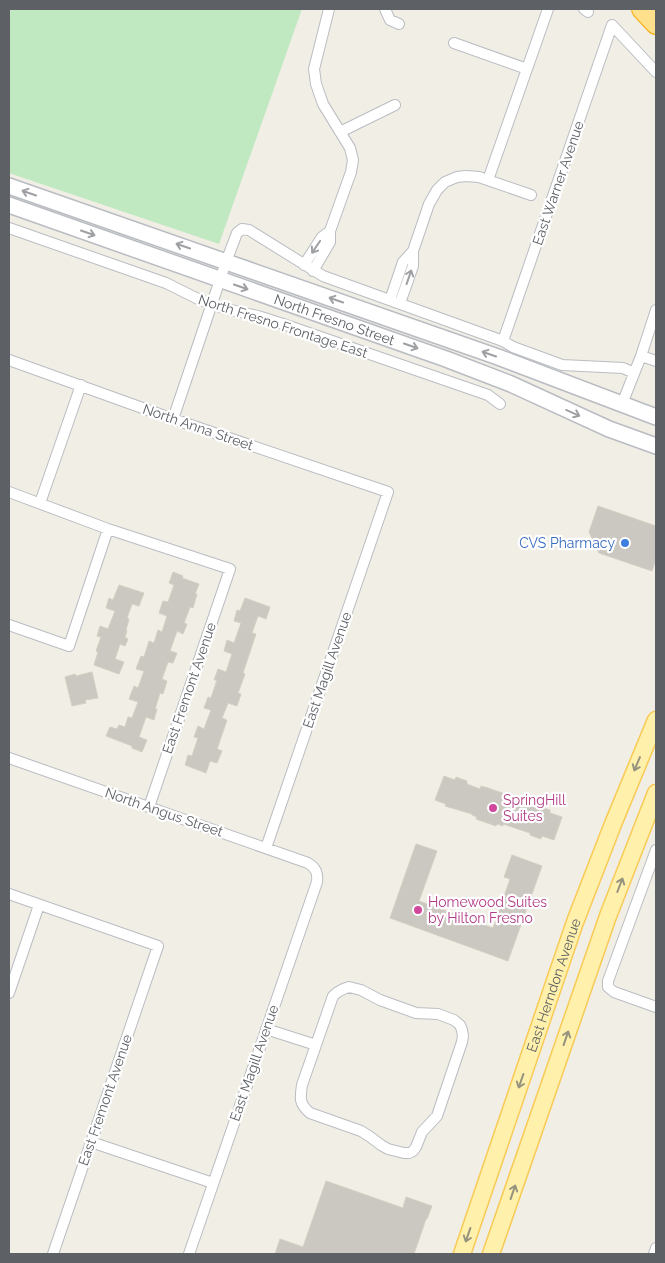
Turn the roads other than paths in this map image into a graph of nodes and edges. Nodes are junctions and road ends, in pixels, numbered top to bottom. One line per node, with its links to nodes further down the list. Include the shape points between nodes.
1 (329, 9): 11 (street, via 314,69 323,104)
2 (384, 9): 5 (street, via 390,20)
3 (548, 9): 8 (street)
4 (642, 9): 6 (highway)
5 (399, 24)
6 (656, 24)
7 (454, 43): 8 (street)
8 (527, 68): 12 (street)
9 (656, 72): 25 (street, East Warner Avenue, via 612,25)
10 (395, 105): 11 (street)
11 (340, 132): 17 (street, via 353,160)
12 (488, 180): 14 (street); 22 (street, via 457,177 437,190 413,250 403,262)
13 (9, 186): 18 (main road, North Fresno Street, one-way to 13)
14 (531, 195)
15 (9, 205): 21 (main road, North Fresno Street, one-way to 21)
16 (9, 228): 23 (street, North Fresno Frontage East, via 166,283)
17 (330, 231): 19 (street, one-way to 19, via 322,237); 20 (street, via 330,242)
18 (226, 262): 19 (street, via 236,233 246,229); 21 (street); 32 (main road, North Fresno Street, one-way to 18)
19 (304, 265): 20 (street)
20 (313, 271): 22 (street)
21 (220, 279): 23 (street); 35 (main road, North Fresno Street, one-way to 35, via 480,371 609,430)
22 (395, 302): 25 (street)
23 (211, 304): 31 (street, North Fresno Frontage East, via 283,324 488,395); 34 (street)
24 (656, 310): 26 (street)
25 (503, 341): 29 (street, via 562,365 623,368)
26 (641, 356): 28 (street); 29 (street)
27 (9, 360): 30 (street, North Anna Street)
28 (656, 362)
29 (634, 372): 32 (street)
30 (81, 385): 34 (street, North Anna Street); 38 (street)
31 (500, 404)
32 (622, 404): 33 (main road, North Fresno Street)
33 (656, 416)
34 (173, 419): 37 (street, North Anna Street)
35 (656, 446)
36 (9, 492): 38 (street)
37 (388, 492): 45 (street, East Magill Avenue)
38 (40, 503): 39 (street)
39 (108, 528): 40 (street, via 69,646); 44 (street, East Fremont Avenue, via 230,569)
40 (9, 625)
41 (656, 720): 59 (main road, East Herndon Avenue, one-way to 59, via 575,922)
42 (9, 758): 44 (street, North Angus Street)
43 (656, 793): 60 (main road, East Herndon Avenue, one-way to 43, via 608,916)
44 (149, 807): 45 (street, North Angus Street)
45 (266, 848): 47 (street, North Angus Street, via 308,863)
46 (656, 850): 51 (street, via 608,980 608,987 614,992)
47 (317, 872): 52 (street, East Magill Avenue, via 317,882)
48 (9, 894): 49 (street)
49 (39, 905): 50 (street); 54 (street, East Fremont Avenue, via 158,946)
50 (9, 993)
51 (656, 1007)
52 (266, 1029): 53 (street); 55 (street, East Magill Avenue)
53 (316, 1046): 53 (street, via 300,1095 304,1109 310,1114 361,1131 388,1149 408,1153 413,1151 422,1132 437,1116 463,1036 460,1025 454,1020 438,1014 416,1013 349,988 333,996)
54 (91, 1142): 55 (street); 57 (street, East Fremont Avenue)
55 (213, 1183): 58 (street, East Magill Avenue)
56 (656, 1248): 61 (street)
57 (53, 1254)
58 (188, 1254)
59 (462, 1254)
60 (492, 1254)
61 (654, 1254)

